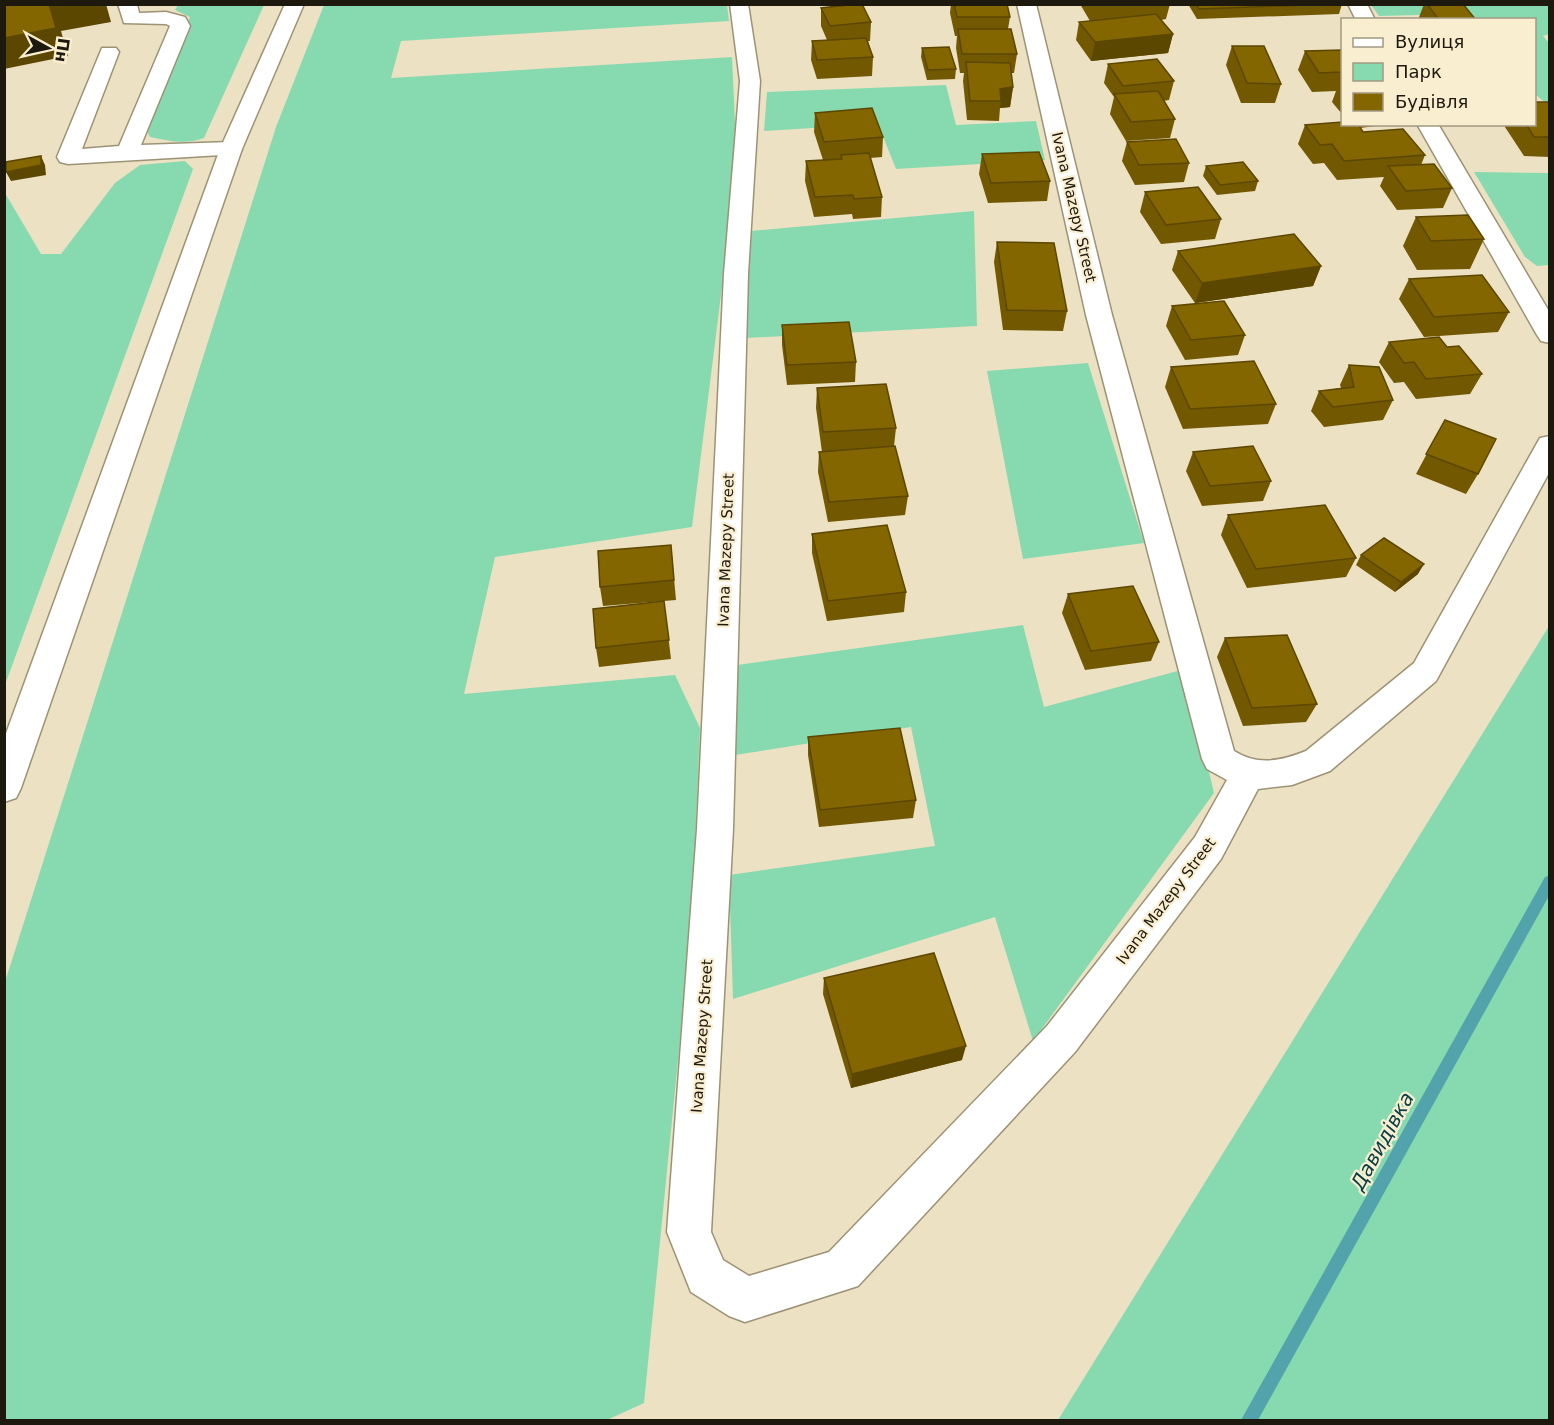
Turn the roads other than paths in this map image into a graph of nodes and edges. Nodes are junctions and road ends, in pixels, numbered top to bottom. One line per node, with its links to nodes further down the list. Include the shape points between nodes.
1 (127, 4): 10 (main road, via 131,19 166,18 178,21 180,26)
2 (295, 4): 9 (main road)
3 (739, 4): 13 (main road, Ivana Mazepy Street, via 750,81 736,274 715,829 689,1232 707,1276 746,1300 842,1270 1061,1039 1208,848)
4 (1026, 4): 13 (main road, Ivana Mazepy Street, via 1099,315 1218,759)
5 (1357, 4): 6 (main road)
6 (1365, 18)
7 (109, 52): 10 (main road, via 68,157)
8 (1427, 126): 11 (main road)
9 (231, 149): 10 (main road); 14 (main road)
10 (127, 152)
11 (1550, 335)
12 (1550, 445): 13 (main road, Ivana Mazepy Street, via 1425,672 1318,761 1266,777)
13 (1248, 775)
14 (4, 788)

